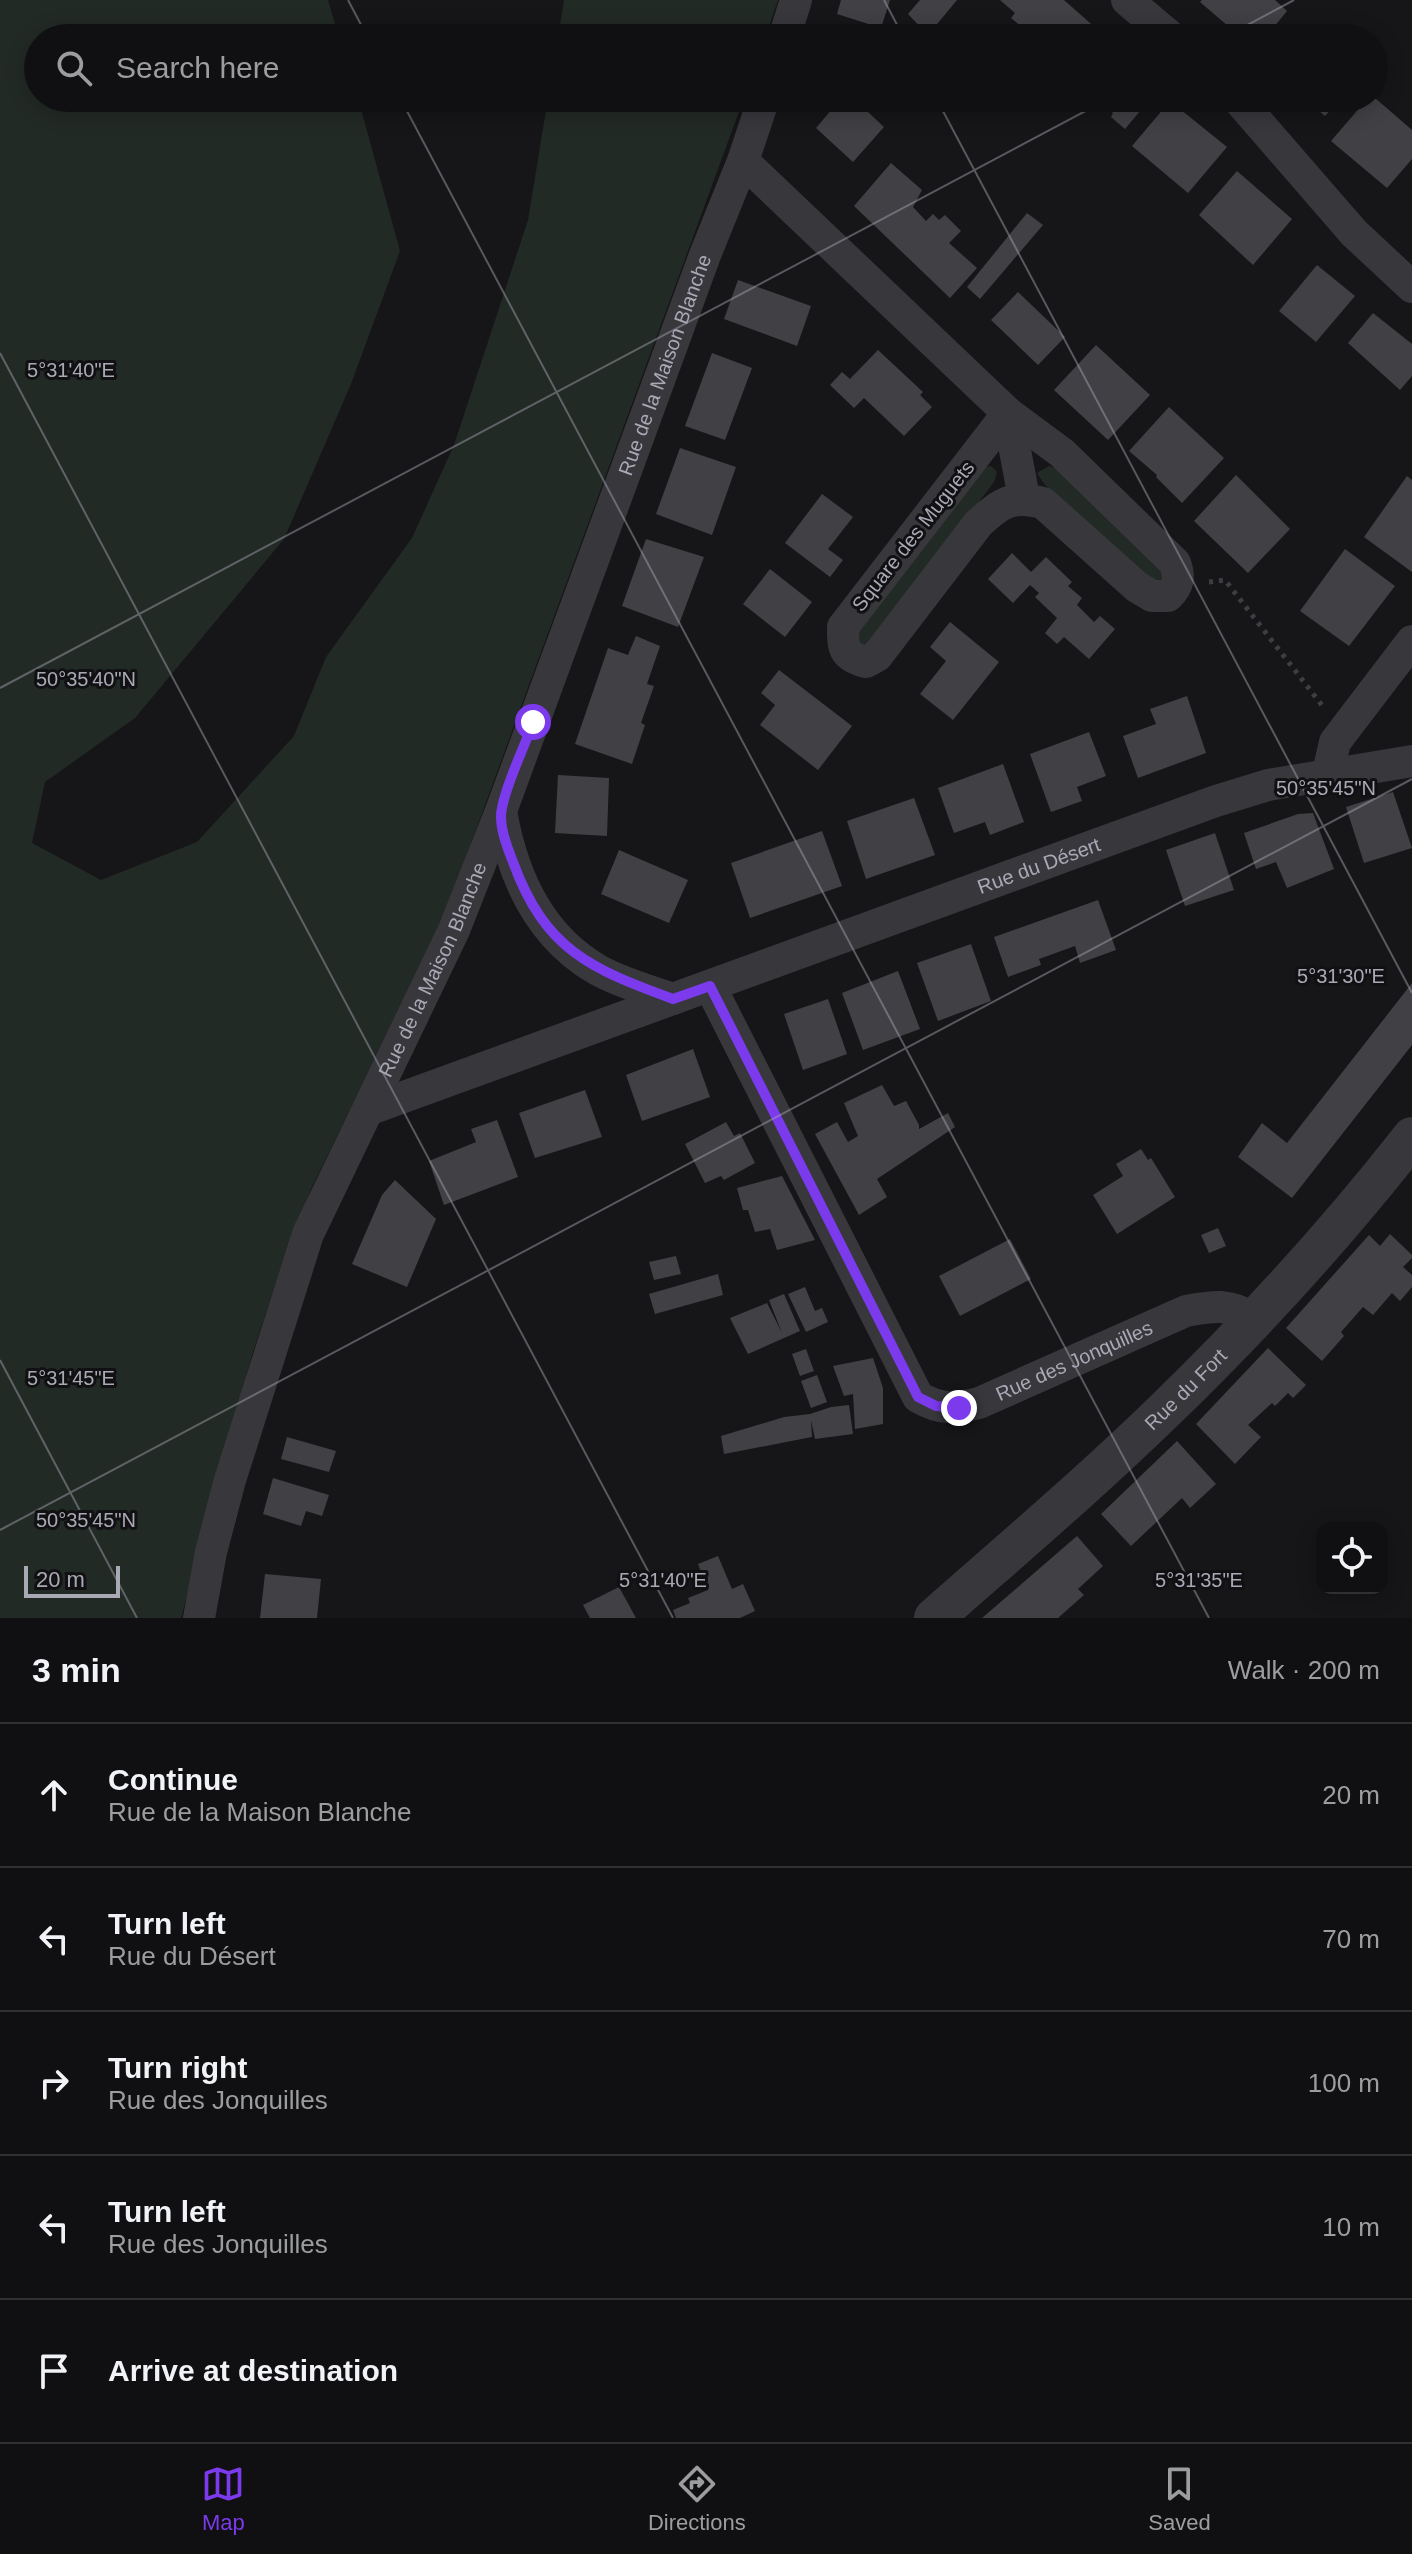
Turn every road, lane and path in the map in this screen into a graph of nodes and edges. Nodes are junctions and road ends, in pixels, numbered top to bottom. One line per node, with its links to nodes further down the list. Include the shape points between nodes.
1 (796, 0): 3 (street)
2 (1127, 0): 4 (street)
3 (788, 24)
4 (1155, 24)
5 (759, 112): 7 (street, Rue de la Maison Blanche)
6 (1249, 112): 8 (street, via 1354,233)
7 (743, 161): 9 (street); 16 (street, Rue de la Maison Blanche)
8 (1412, 287)
9 (1008, 413): 10 (street); 10 (street, via 1062,453 1175,563 1177,588 1168,596 1152,596 1043,503); 10 (street, Square des Muguets, via 843,627 843,646 852,658 866,662 877,656 978,524 994,509)
10 (1024, 498)
11 (1225, 580): 13 (path)
12 (1412, 641): 15 (street, via 1335,742)
13 (1325, 709)
14 (1412, 761): 15 (street, Rue du Désert)
15 (1327, 777): 17 (street, Rue du Désert, via 1268,785 1216,801)
16 (501, 811): 18 (street, via 519,879 551,932 597,969); 19 (street, Rue de la Maison Blanche, via 454,930)
17 (710, 986): 18 (street, Rue du Désert); 21 (street, Rue des Jonquilles, via 918,1397 936,1406 979,1403 1186,1311 1237,1308)
18 (673, 999): 19 (street, Rue du Désert)
19 (368, 1110): 22 (street, Rue de la Maison Blanche, via 308,1234 230,1480)
20 (1412, 1137): 21 (street, Rue du Fort, via 1354,1211)
21 (1255, 1319): 23 (street, Rue du Fort, via 1098,1474)
22 (199, 1618)
23 (934, 1618)

